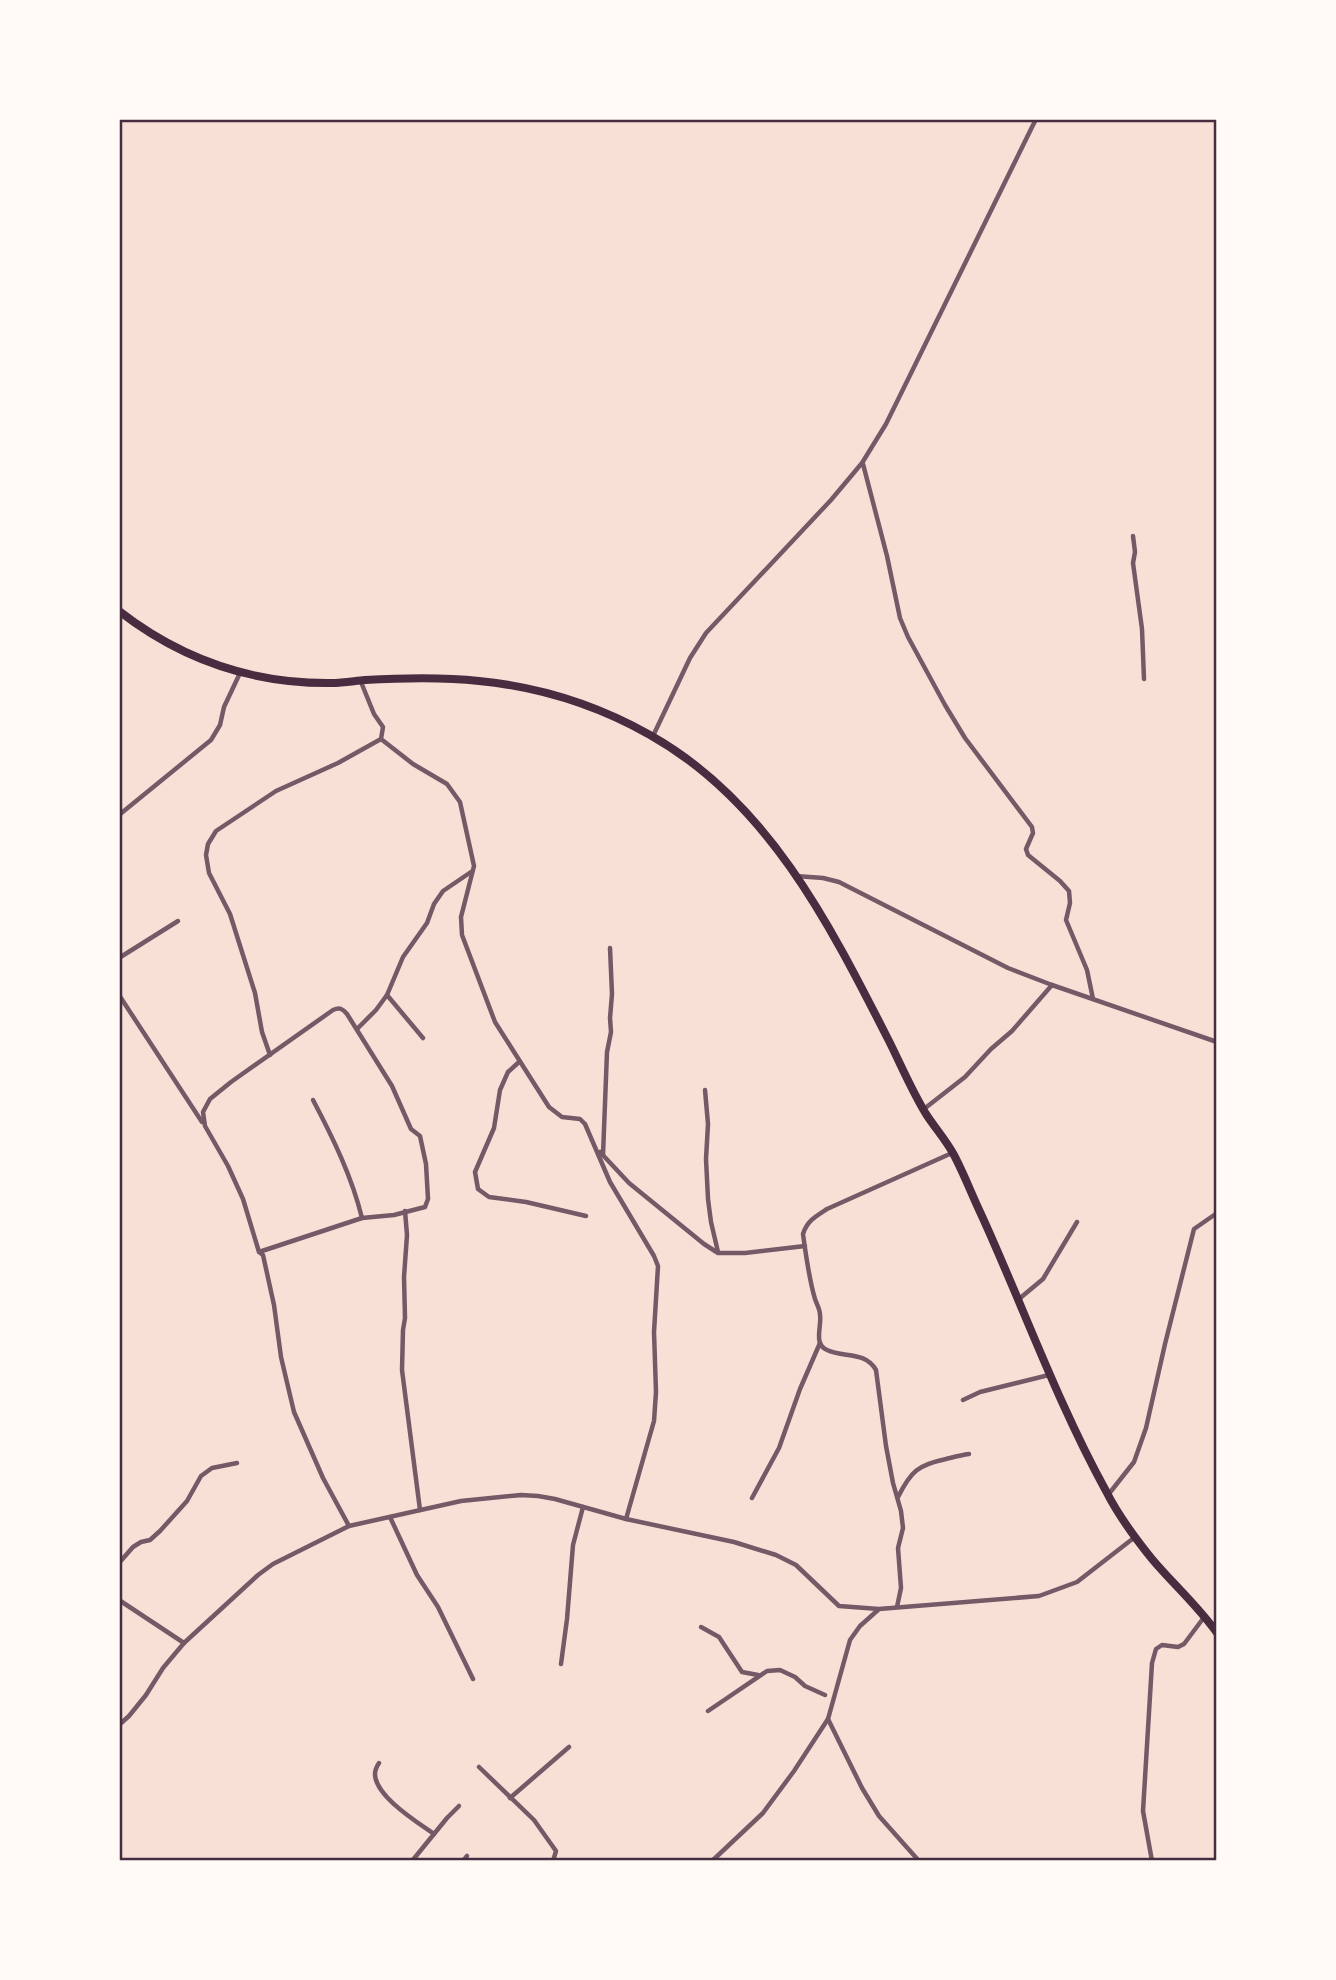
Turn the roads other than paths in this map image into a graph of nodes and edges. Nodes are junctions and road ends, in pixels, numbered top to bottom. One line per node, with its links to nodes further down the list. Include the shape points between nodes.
1 (1036, 119): 2 (street, via 886,424)
2 (862, 463): 8 (street, via 789,548 706,633); 19 (street, via 908,637 965,738 1032,827 1028,855 1069,891 1066,920 1087,970)
3 (1133, 536): 6 (street)
4 (119, 611): 5 (main road, via 187,653)
5 (240, 673): 7 (main road, via 308,683); 10 (street, via 211,740)
6 (1144, 680)
7 (361, 681): 8 (main road, via 432,678 522,687 582,704); 9 (street, via 383,727)
8 (653, 737): 12 (main road, via 693,763 741,806)
9 (381, 739): 11 (street, via 455,793); 23 (street, via 276,791 216,831 208,844 209,873 230,914)
10 (119, 815)
11 (473, 871): 18 (street, via 443,891 403,957); 24 (street, via 461,917 462,935 495,1022)
12 (795, 876): 16 (street, via 839,882 1008,968); 27 (main road, via 848,962)
13 (178, 921): 15 (street)
14 (610, 948): 31 (street, via 611,1032)
15 (119, 958)
16 (1052, 985): 19 (street); 27 (street, via 965,1077)
17 (119, 995): 28 (street)
18 (387, 995): 20 (street); 21 (street)
19 (1093, 999): 22 (street)
20 (357, 1029): 23 (street, via 338,1008); 32 (street, via 392,1086 411,1129 420,1136 428,1199 425,1207)
21 (423, 1038)
22 (1217, 1042)
23 (270, 1055): 28 (street, via 210,1099 203,1112)
24 (519, 1062): 29 (street, via 557,1114 585,1124); 34 (street, via 500,1090 494,1128 475,1172 478,1188 489,1197)
25 (705, 1090): 39 (street, via 708,1199)
26 (313, 1100): 35 (street, via 355,1190)
27 (924, 1110): 30 (main road)
28 (205, 1126): 38 (street, via 243,1199)
29 (597, 1149): 31 (street); 52 (street, via 610,1182 658,1266 654,1421)
30 (953, 1152): 37 (street, via 827,1209 805,1228); 40 (main road)
31 (603, 1156): 39 (street, via 629,1183)
32 (405, 1211): 35 (street); 50 (street, via 402,1370)
33 (1216, 1214): 46 (street, via 1194,1229 1146,1428 1134,1462)
34 (586, 1216)
35 (362, 1218): 38 (street)
36 (1077, 1222): 40 (street, via 1043,1279)
37 (805, 1246): 39 (street); 41 (street, via 821,1318)
38 (259, 1252): 53 (street, via 267,1271 294,1412)
39 (718, 1253)
40 (1019, 1300): 42 (main road)
41 (820, 1342): 47 (street, via 826,1350 872,1362 876,1370); 48 (street, via 779,1448)
42 (1050, 1375): 43 (street); 46 (main road)
43 (963, 1401)
44 (969, 1454): 47 (street, via 917,1468)
45 (237, 1463): 55 (street, via 212,1468 201,1476 187,1501 160,1531 133,1547)
46 (1108, 1495): 54 (main road)
47 (897, 1497): 57 (street, via 902,1528)
48 (752, 1498)
49 (583, 1507): 50 (street, via 521,1495); 52 (street); 63 (street, via 573,1545)
50 (420, 1510): 51 (street)
51 (390, 1517): 53 (street); 65 (street)
52 (625, 1519): 58 (street, via 776,1555 796,1565 839,1606)
53 (349, 1527): 62 (street, via 273,1564)
54 (1135, 1537): 57 (street, via 1077,1582 1039,1596); 59 (main road)
55 (119, 1563)
56 (119, 1600): 62 (street)
57 (897, 1607): 58 (street)
58 (879, 1609): 68 (street, via 850,1640)
59 (1205, 1616): 61 (main road); 80 (street, via 1184,1644 1156,1649 1152,1663 1143,1811)
60 (701, 1627): 64 (street, via 719,1637 742,1672)
61 (1217, 1633)
62 (184, 1643): 69 (street)
63 (561, 1664)
64 (759, 1675): 66 (street, via 780,1670); 67 (street)
65 (473, 1679)
66 (825, 1695)
67 (708, 1711)
68 (828, 1719): 78 (street, via 763,1812); 79 (street, via 879,1816)
69 (119, 1725)
70 (569, 1747): 73 (street)
71 (379, 1763): 75 (street, via 375,1774 381,1791)
72 (479, 1767): 73 (street)
73 (510, 1798): 77 (street, via 553,1845)
74 (459, 1806): 75 (street)
75 (434, 1834): 76 (street)
76 (412, 1861)
77 (553, 1861)
78 (712, 1861)
79 (919, 1861)
80 (1152, 1861)

